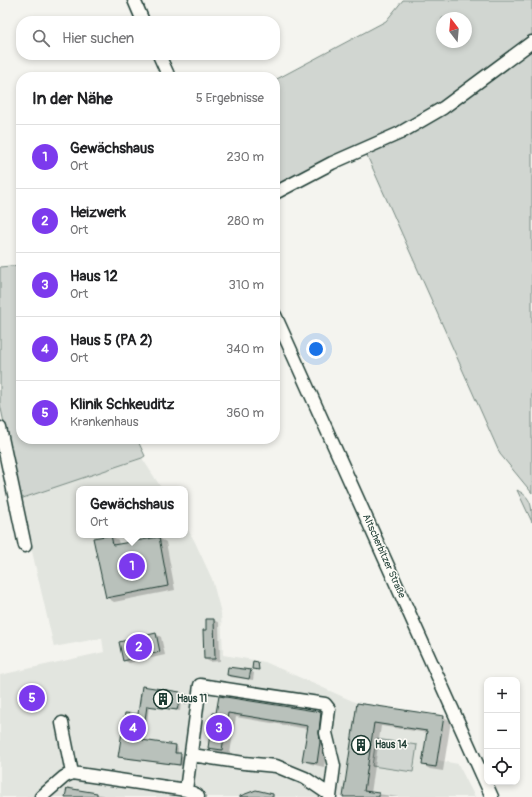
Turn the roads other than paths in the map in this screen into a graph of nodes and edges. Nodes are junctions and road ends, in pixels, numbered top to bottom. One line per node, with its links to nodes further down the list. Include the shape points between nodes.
1 (134, 0): 2 (street)
2 (141, 16)
3 (532, 42): 6 (street, via 443,108 400,133)
4 (161, 60): 5 (street)
5 (167, 72)
6 (280, 190)
7 (280, 326): 17 (street, Altscherbitzer Straße)
8 (0, 428): 9 (street)
9 (25, 546)
10 (62, 723): 12 (street)
11 (192, 755): 13 (street); 14 (street, via 276,766 305,778); 14 (street, via 200,685 325,704 329,709 326,733 334,766)
12 (72, 773): 13 (street); 15 (street)
13 (186, 790): 16 (street, via 197,794)
14 (330, 796)
15 (41, 797)
16 (198, 797)
17 (492, 797)

